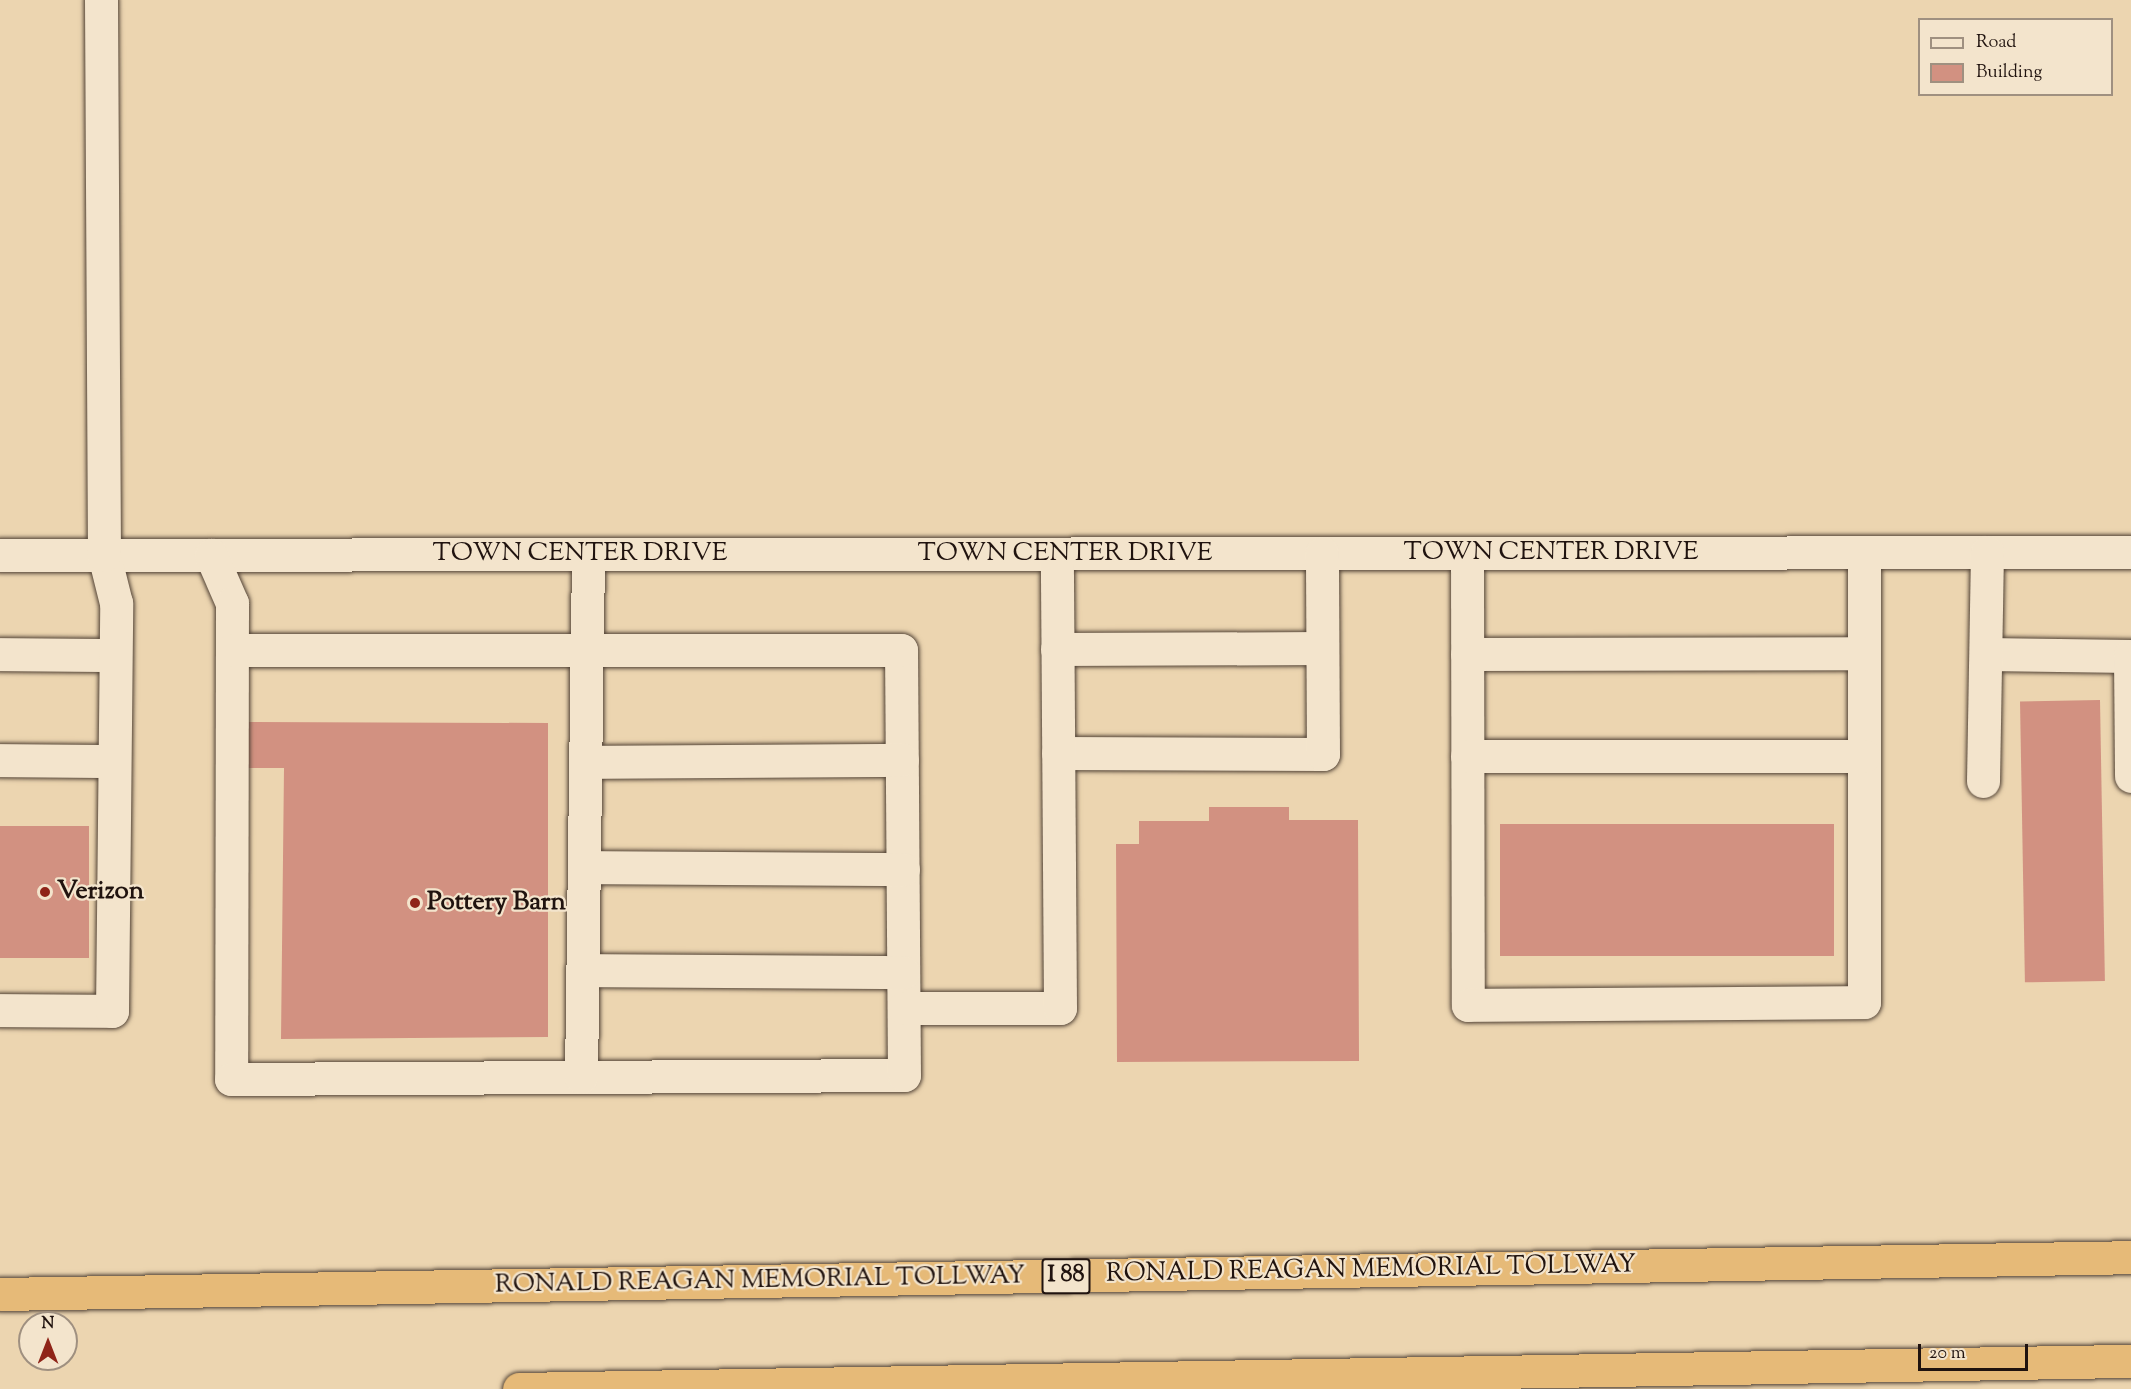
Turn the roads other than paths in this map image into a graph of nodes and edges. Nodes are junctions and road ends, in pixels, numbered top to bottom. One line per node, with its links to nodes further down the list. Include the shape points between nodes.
1 (101, 0): 10 (street)
2 (1864, 552): 3 (street, TOWN CENTER DRIVE); 6 (street, TOWN CENTER DRIVE); 16 (street)
3 (1988, 552): 4 (street, TOWN CENTER DRIVE); 19 (street)
4 (2131, 552)
5 (1322, 553): 6 (street, TOWN CENTER DRIVE); 8 (street, TOWN CENTER DRIVE); 12 (street)
6 (1467, 553): 18 (street)
7 (588, 554): 8 (street, TOWN CENTER DRIVE); 11 (street, TOWN CENTER DRIVE); 15 (street)
8 (1057, 554): 13 (street)
9 (0, 555): 10 (street, TOWN CENTER DRIVE)
10 (104, 555): 11 (street, TOWN CENTER DRIVE); 20 (street, via 116,603)
11 (211, 555): 14 (street, via 232,603)
12 (1322, 648): 13 (street); 22 (street, via 1323,754)
13 (1057, 649): 22 (street)
14 (232, 650): 15 (street); 37 (street, via 231,1079)
15 (586, 650): 26 (street, via 901,650); 28 (street)
16 (1864, 653): 18 (street); 24 (street)
17 (0, 654): 20 (street)
18 (1467, 654): 23 (street)
19 (1986, 654): 21 (street); 30 (street)
20 (115, 655): 27 (street)
21 (2131, 656): 29 (street)
22 (1058, 753): 35 (street, via 1060,1008)
23 (1467, 756): 24 (street); 24 (street, via 1468,1005 1864,1002)
24 (1864, 756)
25 (0, 760): 27 (street)
26 (902, 760): 28 (street); 32 (street)
27 (114, 761): 36 (street, via 112,1011)
28 (585, 762): 31 (street)
29 (2131, 776)
30 (1983, 781)
31 (584, 867): 32 (street); 33 (street)
32 (903, 869): 34 (street)
33 (582, 970): 34 (street); 37 (street)
34 (903, 972): 35 (street)
35 (904, 1008): 37 (street, via 904,1075)
36 (0, 1010)
37 (581, 1077)
38 (2131, 1257): 39 (highway, RONALD REAGAN MEMORIAL TOLLWAY / I 88)
39 (0, 1294)
40 (2131, 1361): 41 (highway)
41 (519, 1389)

